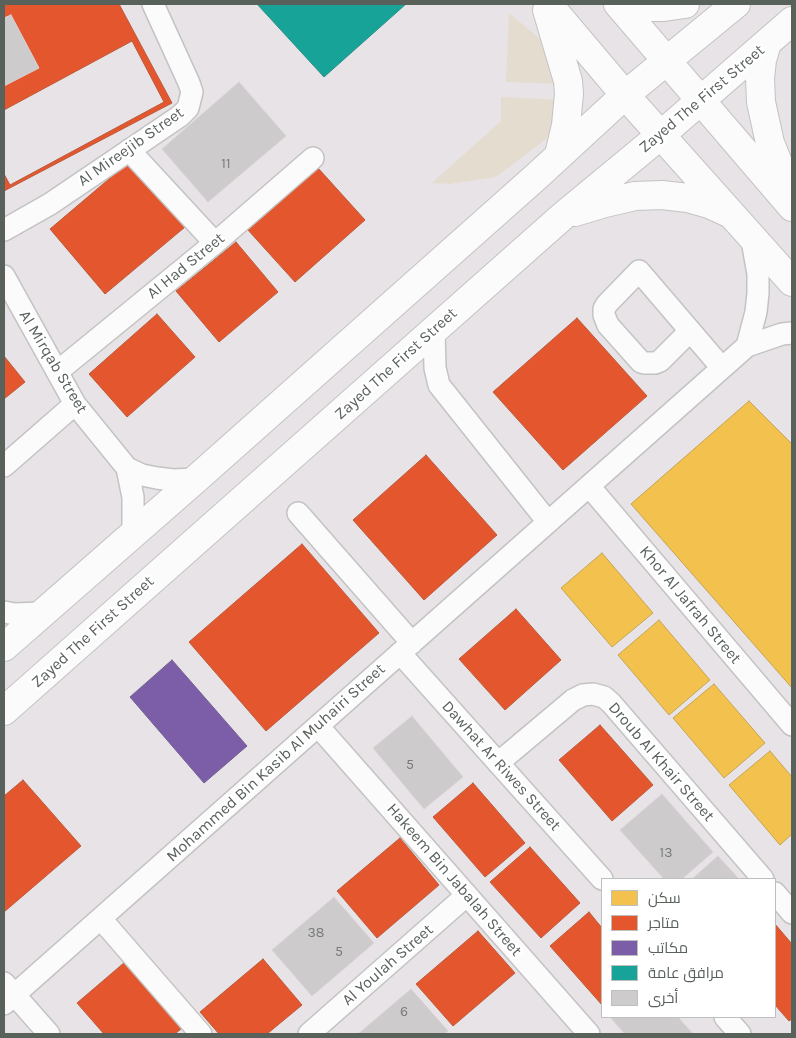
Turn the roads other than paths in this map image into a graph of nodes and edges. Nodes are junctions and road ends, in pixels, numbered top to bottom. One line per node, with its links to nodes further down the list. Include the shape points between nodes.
1 (153, 4): 13 (street, Al Mireejib Street, via 189,83 191,101 180,116)
2 (546, 4): 10 (main road); 14 (main road, via 568,81 566,125)
3 (618, 4): 9 (main road)
4 (629, 4): 5 (main road, via 664,7)
5 (685, 4)
6 (736, 4): 9 (main road)
7 (792, 21): 8 (main road, Zayed The First Street)
8 (767, 43): 11 (main road, Zayed The First Street); 16 (main road, via 760,78 761,102 770,143)
9 (666, 60): 10 (main road); 11 (main road)
10 (625, 95): 12 (main road); 14 (main road)
11 (699, 100): 12 (main road, Zayed The First Street); 17 (main road)
12 (662, 134): 18 (main road, Zayed The First Street); 19 (main road)
13 (130, 150): 20 (street, Al Mireejib Street, via 38,212); 21 (street)
14 (559, 155): 33 (main road)
15 (313, 158): 21 (street, Al Had Street)
16 (792, 199)
17 (792, 208)
18 (564, 215): 19 (main road, via 635,196 662,195 709,204); 24 (main road, Zayed The First Street)
19 (742, 225): 23 (main road); 27 (street, via 758,274 756,312)
20 (4, 230)
21 (215, 243): 29 (street, Al Had Street)
22 (4, 276): 29 (street, Al Mirqab Street)
23 (792, 282)
24 (434, 330): 36 (street, via 436,377 443,391); 42 (main road, Zayed The First Street)
25 (690, 331): 28 (street)
26 (792, 333): 27 (street, Mohammed Bin Kasib Al Muhairi Street)
27 (747, 346): 28 (street, Mohammed Bin Kasib Al Muhairi Street)
28 (722, 368): 34 (street, Mohammed Bin Kasib Al Muhairi Street)
29 (57, 372): 30 (street, Al Mirqab Street)
30 (75, 404): 31 (street); 32 (street, Al Mirqab Street)
31 (4, 466)
32 (127, 468): 33 (street, via 157,478); 37 (street, Al Mirqab Street, via 133,497)
33 (196, 480): 37 (main road)
34 (589, 486): 36 (street, Mohammed Bin Kasib Al Muhairi Street); 43 (street, Khor Al Jafrah Street)
35 (298, 513): 41 (street, Dawhat Ar Riwes Street)
36 (548, 522): 41 (street, Mohammed Bin Kasib Al Muhairi Street)
37 (133, 532): 39 (main road)
38 (4, 612): 39 (street)
39 (42, 614): 40 (main road)
40 (4, 647)
41 (406, 648): 44 (street, Mohammed Bin Kasib Al Muhairi Street); 45 (street, Dawhat Ar Riwes Street)
42 (4, 711)
43 (792, 725)
44 (318, 726): 49 (street, Hakeem Bin Jabalah Street); 51 (street, Mohammed Bin Kasib Al Muhairi Street)
45 (498, 763): 46 (street, Droub Al Khair Street, via 573,700 583,695 604,697); 47 (street, Dawhat Ar Riwes Street)
46 (762, 878)
47 (601, 879)
48 (776, 894): 50 (street)
49 (467, 895): 56 (street, Al Youlah Street); 57 (street, Hakeem Bin Jabalah Street)
50 (792, 913)
51 (100, 919): 52 (street, Mohammed Bin Kasib Al Muhairi Street); 55 (street)
52 (7, 994): 54 (street)
53 (726, 1018): 58 (street)
54 (49, 1034)
55 (201, 1034)
56 (309, 1034)
57 (589, 1034)
58 (740, 1034)

